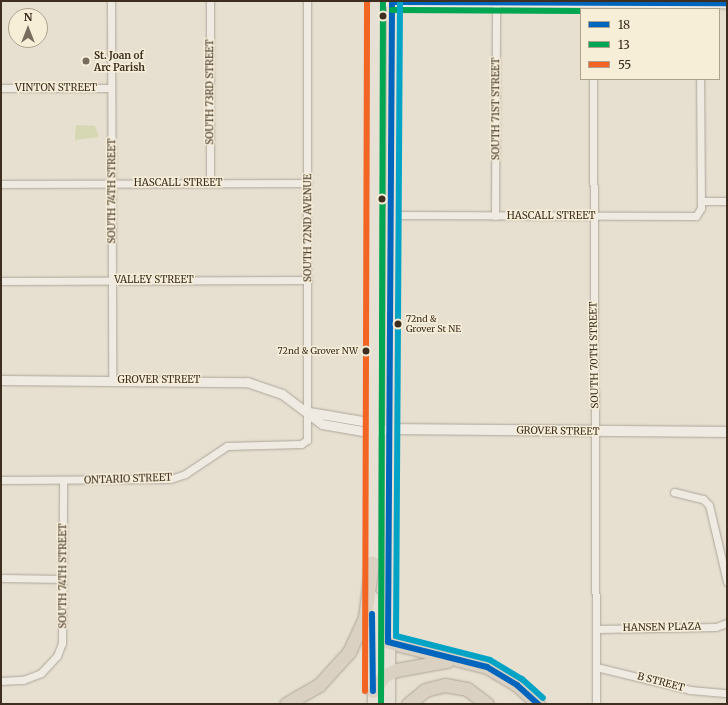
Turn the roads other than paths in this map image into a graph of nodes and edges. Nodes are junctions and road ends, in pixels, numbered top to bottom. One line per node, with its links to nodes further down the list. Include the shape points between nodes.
1 (111, 1): 13 (street, SOUTH 74TH STREET)
2 (210, 1): 14 (street, SOUTH 73RD STREET)
3 (307, 1): 15 (street, SOUTH 72ND AVENUE)
4 (375, 1): 5 (street); 18 (main road)
5 (392, 1): 6 (street); 21 (main road)
6 (496, 2): 8 (street); 22 (street, SOUTH 71ST STREET)
7 (727, 3): 9 (street)
8 (594, 4): 9 (street)
9 (700, 6)
10 (593, 80): 23 (street, SOUTH 70TH STREET)
11 (700, 80): 19 (street)
12 (1, 88): 13 (street, VINTON STREET)
13 (111, 88): 17 (street, SOUTH 74TH STREET)
14 (210, 183): 15 (street, HASCALL STREET); 17 (street, HASCALL STREET)
15 (308, 183): 25 (street, SOUTH 72ND AVENUE)
16 (1, 184): 17 (street, HASCALL STREET)
17 (112, 184): 24 (street, SOUTH 74TH STREET)
18 (373, 200): 21 (main road); 30 (main road)
19 (701, 201): 20 (street); 23 (street, HASCALL STREET, via 700,213 692,217)
20 (727, 201)
21 (390, 215): 22 (street, HASCALL STREET); 31 (main road)
22 (495, 216): 23 (street, HASCALL STREET)
23 (594, 216): 32 (street, SOUTH 70TH STREET)
24 (112, 280): 25 (street, VALLEY STREET); 26 (street, VALLEY STREET); 28 (street, SOUTH 74TH STREET)
25 (308, 280): 29 (street, SOUTH 72ND AVENUE)
26 (1, 281)
27 (1, 380): 28 (street, GROVER STREET)
28 (112, 380): 29 (street, GROVER STREET, via 247,382 282,394)
29 (309, 412): 30 (street, GROVER STREET, via 322,424); 34 (street, SOUTH 72ND AVENUE, via 307,440)
30 (374, 428): 31 (main road, GROVER STREET); 38 (main road)
31 (390, 429): 32 (main road, GROVER STREET); 44 (main road)
32 (594, 431): 33 (main road, GROVER STREET); 43 (street, SOUTH 70TH STREET)
33 (727, 432)
34 (294, 444): 36 (street, ONTARIO STREET, via 227,446 185,474 170,479)
35 (1, 480): 36 (street, ONTARIO STREET)
36 (63, 480): 40 (street, SOUTH 74TH STREET)
37 (674, 492): 41 (street, via 706,501)
38 (372, 562): 49 (main road); 51 (highway, via 365,617 349,652 319,685)
39 (3, 578): 40 (street)
40 (63, 579): 48 (street, SOUTH 74TH STREET, via 62,643 48,668 30,678)
41 (726, 579)
42 (727, 623): 43 (street, HANSEN PLAZA, via 716,627)
43 (596, 629): 46 (street, SOUTH 70TH STREET)
44 (388, 642): 45 (highway); 47 (main road)
45 (465, 661): 47 (highway, via 414,665); 56 (highway, via 499,673)
46 (596, 667): 50 (street, B STREET, via 698,692); 57 (street, SOUTH 70TH STREET)
47 (388, 673): 49 (highway); 53 (main road)
48 (1, 681)
49 (373, 690): 52 (main road)
50 (727, 693)
51 (286, 704)
52 (373, 704)
53 (389, 704)
54 (408, 704): 55 (highway, via 425,690 445,685 467,689)
55 (487, 704)
56 (538, 704)
57 (596, 704)

